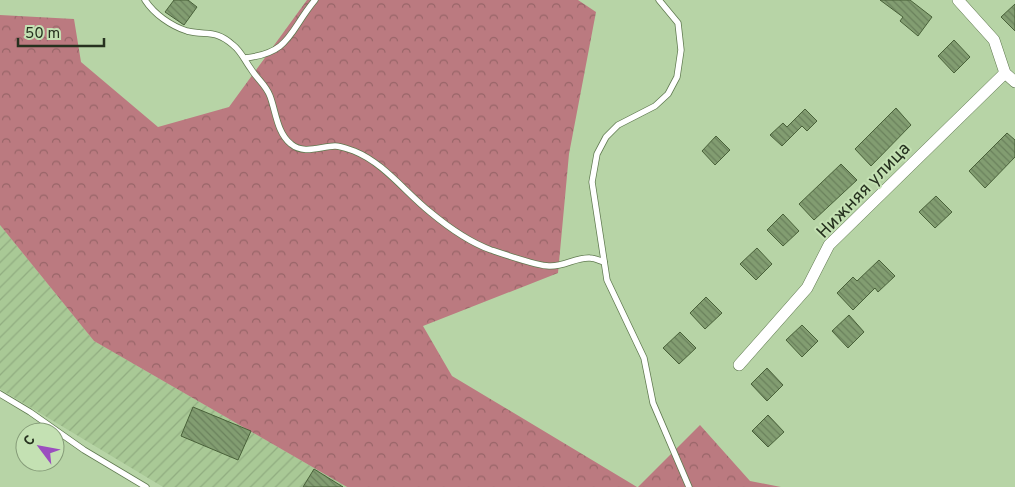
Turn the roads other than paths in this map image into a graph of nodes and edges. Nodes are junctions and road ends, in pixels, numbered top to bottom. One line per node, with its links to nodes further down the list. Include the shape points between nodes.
1 (145, 0): 5 (lane, via 155,12 175,26 226,38)
2 (314, 0): 5 (lane, via 274,52)
3 (659, 0): 8 (lane, via 678,23 681,50 677,77 668,94 655,106 618,125 606,137 597,154 592,182)
4 (958, 0): 6 (street, via 994,40)
5 (245, 58): 8 (lane, via 264,83 283,135 292,145 304,150 336,146 355,151 383,169 451,228 490,250 548,266 563,266 591,258)
6 (1005, 73): 7 (street); 9 (street, Нижняя улица, via 829,245 807,288)
7 (1015, 82)
8 (604, 262): 12 (lane, via 607,280 644,358 653,403)
9 (739, 365)
10 (0, 394): 11 (lane)
11 (146, 487)
12 (689, 487)

